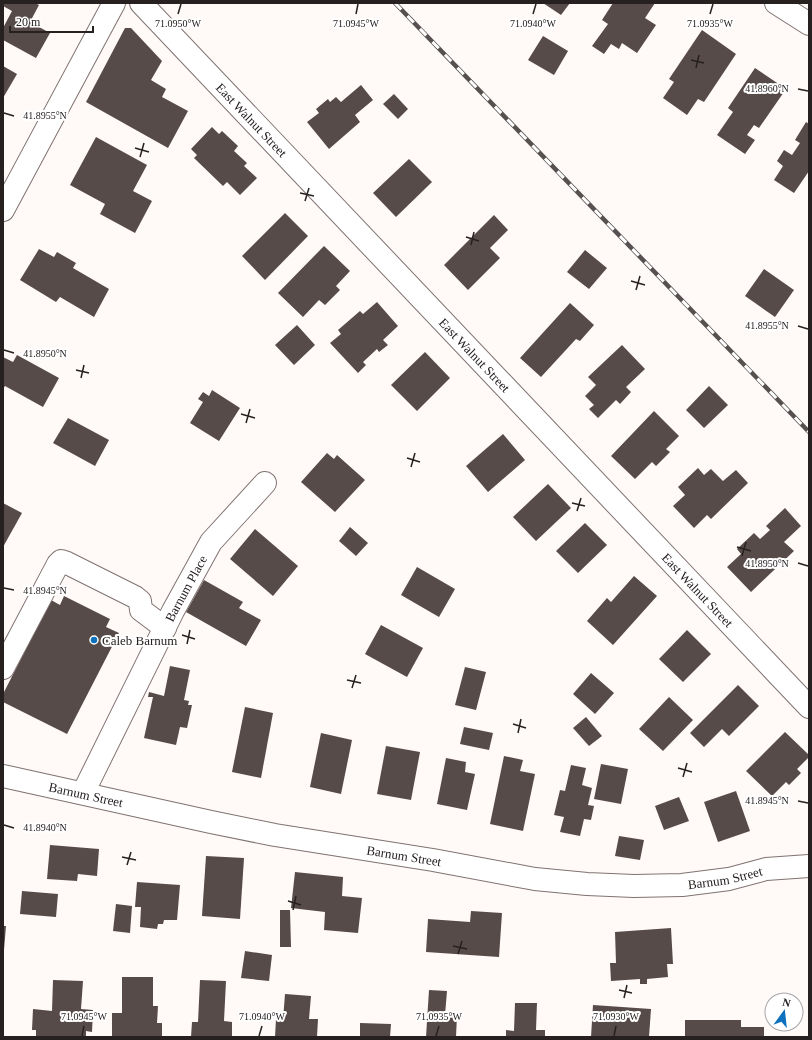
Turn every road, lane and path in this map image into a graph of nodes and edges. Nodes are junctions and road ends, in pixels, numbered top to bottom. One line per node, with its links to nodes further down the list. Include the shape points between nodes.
1 (114, 3): 5 (street)
2 (141, 3): 9 (street, East Walnut Street)
3 (776, 3): 4 (street)
4 (809, 24)
5 (3, 210)
6 (265, 483): 7 (street, Barnum Place, via 211,542)
7 (165, 628): 8 (street, via 141,610 140,601 135,597 62,561 58,564); 11 (street, Barnum Place)
8 (3, 668)
9 (809, 707)
10 (3, 776): 11 (street, Barnum Street)
11 (83, 793): 12 (street, Barnum Street, via 275,835 535,879 634,886 682,885 729,879 766,869)
12 (809, 866)

